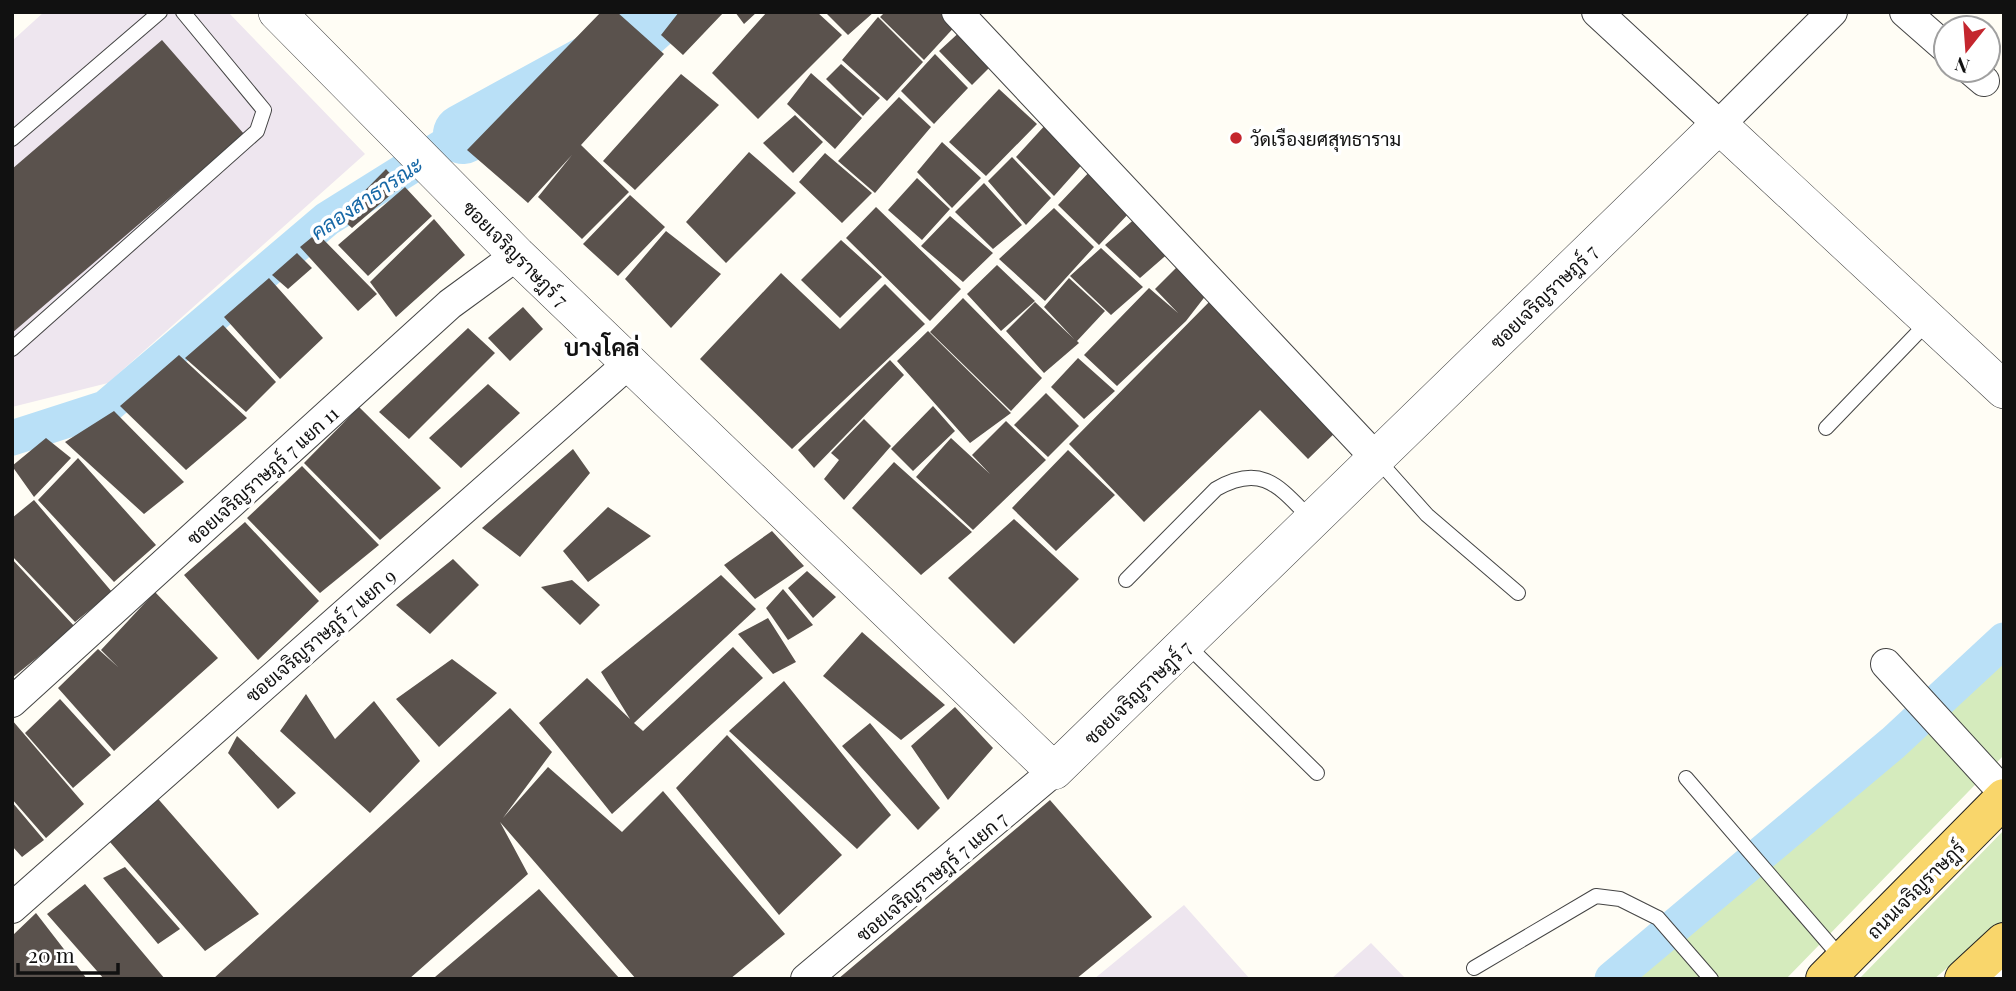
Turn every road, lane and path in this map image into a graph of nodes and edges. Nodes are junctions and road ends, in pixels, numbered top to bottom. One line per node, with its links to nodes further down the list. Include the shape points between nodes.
1 (160, 12): 10 (lane)
2 (183, 12): 13 (lane, via 264,110 257,131)
3 (277, 12): 11 (street, ซอยเจริญราษฎร์ 7)
4 (957, 12): 17 (street)
5 (1597, 12): 9 (street)
6 (1832, 12): 9 (street)
7 (1905, 12): 8 (street)
8 (1932, 36)
9 (1719, 125): 12 (street); 17 (street, ซอยเจริญราษฎร์ 7)
10 (12, 139)
11 (517, 255): 14 (street, ซอยเจริญราษฎร์ 7); 23 (street, ซอยเจริญราษฎร์ 7 แยก 11, via 450,304)
12 (1929, 321): 15 (street); 16 (lane)
13 (12, 349)
14 (629, 363): 24 (street, ซอยเจริญราษฎร์ 7); 28 (street, ซอยเจริญราษฎร์ 7 แยก 9)
15 (2004, 390)
16 (1826, 428)
17 (1377, 459): 18 (street, ซอยเจริญราษฎร์ 7); 20 (lane, via 1427,515)
18 (1312, 521): 19 (lane, via 1276,484 1254,477 1235,478 1216,489); 21 (street, ซอยเจริญราษฎร์ 7)
19 (1126, 580)
20 (1518, 593)
21 (1186, 644): 24 (street, ซอยเจริญราษฎร์ 7); 25 (lane)
22 (1886, 664): 27 (street)
23 (12, 702)
24 (1054, 771): 31 (street, ซอยเจริญราษฎร์ 7 แยก 7)
25 (1317, 774)
26 (1686, 778): 30 (lane, via 1776,881)
27 (2004, 796): 30 (main road, ถนนเจริญราษฎร์)
28 (12, 908)
29 (1474, 968): 32 (lane, via 1596,896 1620,899 1658,918)
30 (1834, 970)
31 (806, 979)
32 (1712, 979)

